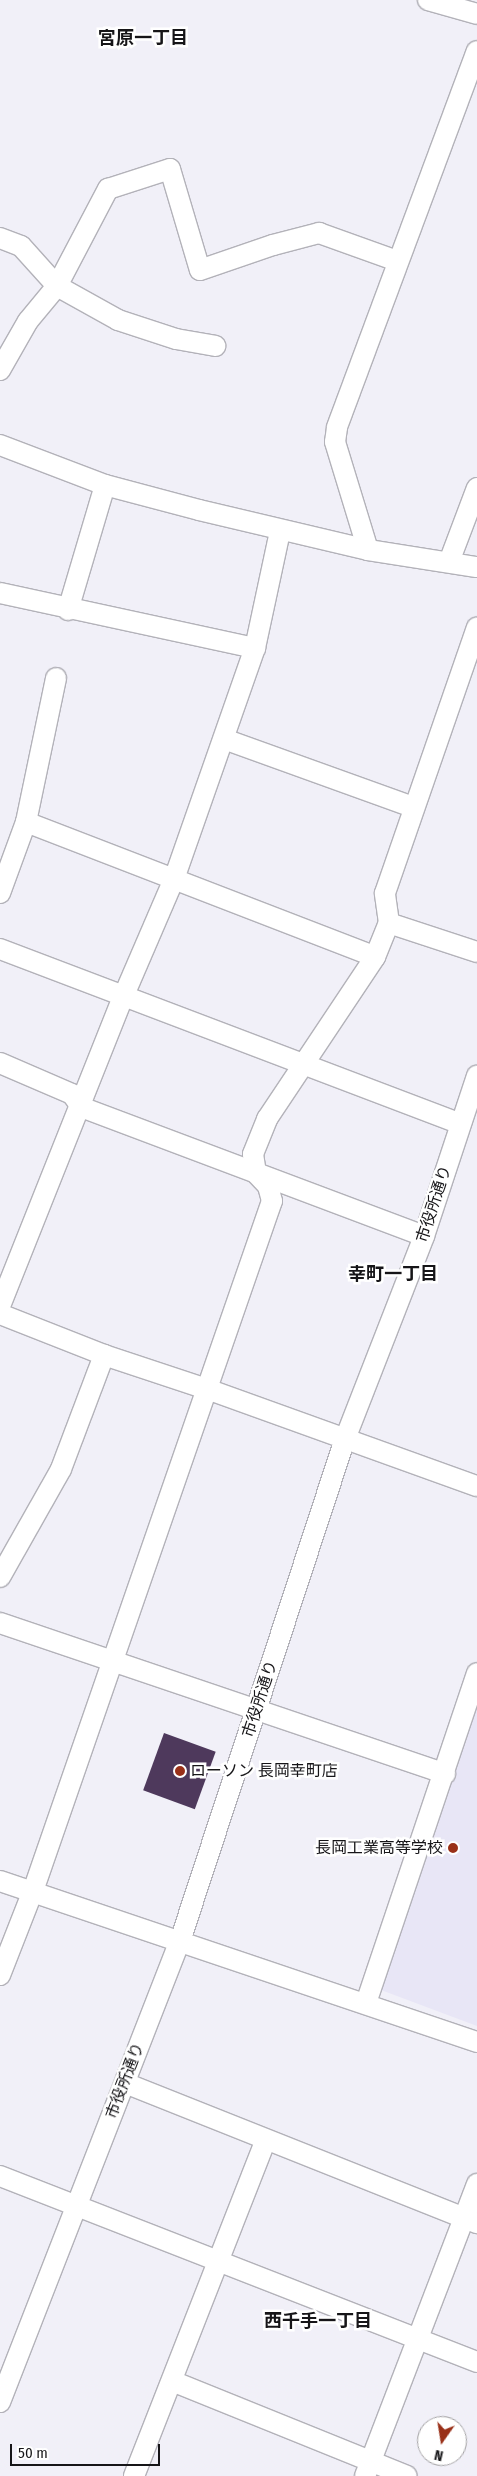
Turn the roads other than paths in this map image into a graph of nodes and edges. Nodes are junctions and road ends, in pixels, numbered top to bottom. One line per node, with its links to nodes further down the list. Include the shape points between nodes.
1 (428, 0): 2 (street)
2 (477, 14)
3 (477, 51): 5 (street)
4 (0, 238): 6 (street, via 21,246)
5 (397, 261): 6 (street, via 319,233 200,270 170,169 108,189); 13 (street, via 335,442)
6 (57, 286): 7 (street, via 118,320 176,339); 8 (street, via 28,321)
7 (215, 346)
8 (0, 370)
9 (0, 446): 10 (street)
10 (105, 485): 12 (street); 17 (street)
11 (477, 488): 14 (street)
12 (280, 531): 13 (street); 19 (street)
13 (368, 550): 14 (street)
14 (449, 562): 15 (street)
15 (477, 567)
16 (0, 593): 17 (street)
17 (68, 610): 19 (street)
18 (477, 628): 22 (street)
19 (255, 648): 21 (street)
20 (56, 678): 23 (street)
21 (224, 739): 22 (street); 24 (street)
22 (413, 807): 26 (street, via 385,893)
23 (26, 822): 24 (street); 25 (street)
24 (174, 879): 29 (street); 30 (street)
25 (0, 893)
26 (389, 923): 28 (street); 29 (street)
27 (0, 949): 30 (street)
28 (477, 952)
29 (375, 957): 32 (street)
30 (124, 995): 32 (street); 34 (street)
31 (0, 1063): 34 (street, via 72,1094)
32 (304, 1065): 35 (street); 36 (street, via 268,1119 253,1154)
33 (477, 1076): 35 (street, 市役所通り)
34 (81, 1107): 36 (street); 38 (street)
35 (460, 1124): 37 (street, 市役所通り)
36 (256, 1173): 37 (street); 41 (street, via 268,1186 272,1200)
37 (424, 1236): 42 (street, 市役所通り)
38 (0, 1306)
39 (0, 1314): 40 (street)
40 (104, 1355): 41 (street); 44 (street, via 61,1469)
41 (207, 1389): 42 (street); 46 (street)
42 (345, 1439): 43 (street); 48 (street, 市役所通り)
43 (477, 1486)
44 (0, 1577)
45 (0, 1623): 46 (street)
46 (110, 1662): 48 (street); 51 (street)
47 (477, 1673): 49 (street)
48 (257, 1711): 49 (street); 52 (street, 市役所通り)
49 (444, 1774): 54 (street)
50 (0, 1881): 51 (street)
51 (33, 1892): 52 (street); 53 (street)
52 (180, 1941): 54 (street); 56 (street, 市役所通り)
53 (0, 1975)
54 (366, 2003): 55 (street)
55 (477, 2042)
56 (124, 2083): 57 (street); 60 (street, 市役所通り)
57 (265, 2141): 61 (street); 62 (street)
58 (0, 2176): 60 (street)
59 (477, 2184): 61 (street)
60 (77, 2204): 62 (street); 66 (street, 市役所通り)
61 (471, 2221): 63 (street)
62 (219, 2260): 63 (street); 65 (street)
63 (418, 2339): 64 (street); 67 (street)
64 (477, 2362)
65 (172, 2382): 67 (street); 68 (street)
66 (0, 2402)
67 (368, 2469): 69 (street)
68 (134, 2476)
69 (407, 2476)

